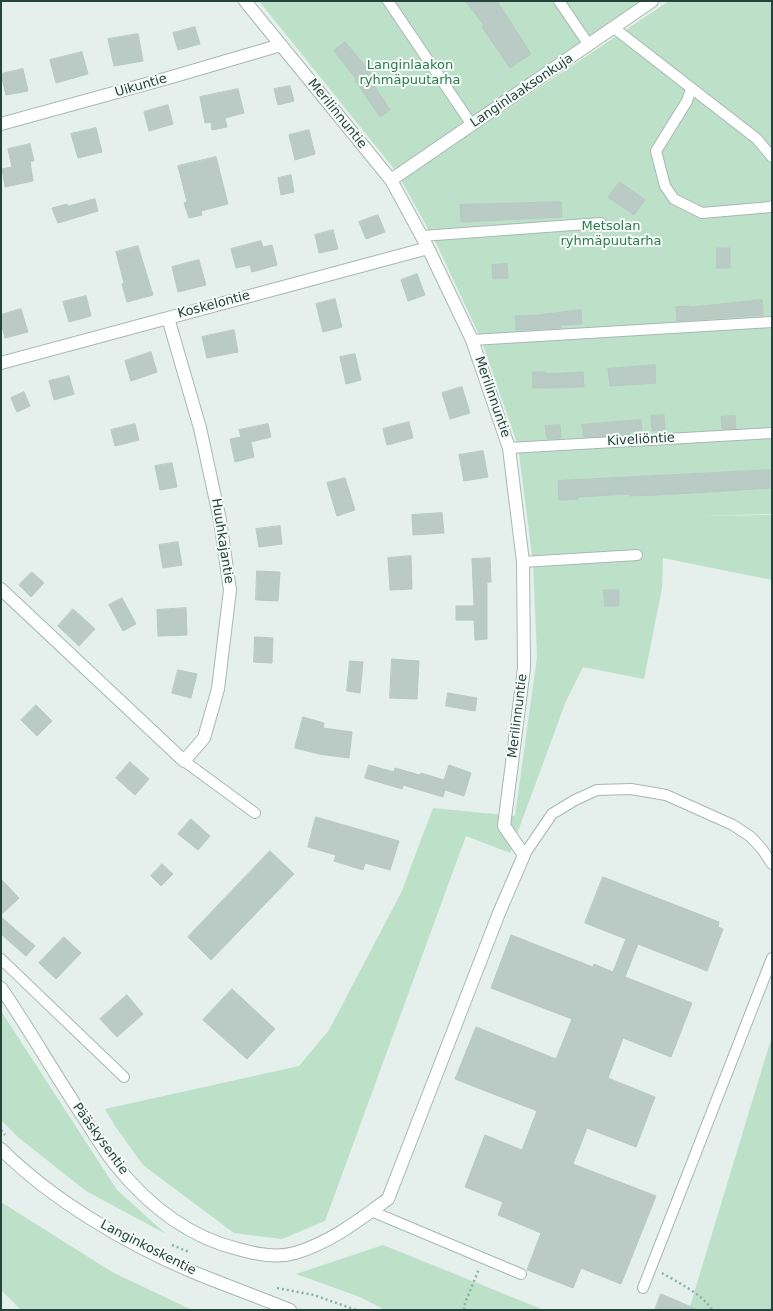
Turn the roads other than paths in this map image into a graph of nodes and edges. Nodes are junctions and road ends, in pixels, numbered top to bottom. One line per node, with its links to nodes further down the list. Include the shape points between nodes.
1 (245, 1): 6 (street, Merilinnuntie)
2 (388, 1): 10 (lane)
3 (559, 1): 7 (lane)
4 (648, 2): 5 (street, Langinlaaksonkuja)
5 (614, 28): 7 (street, Langinlaaksonkuja); 8 (lane)
6 (281, 45): 9 (street, Uikuntie); 12 (street, Merilinnuntie)
7 (589, 45): 10 (street, Langinlaaksonkuja)
8 (691, 89): 11 (lane, via 757,140); 13 (lane, via 687,101 656,151 665,186 674,199 702,213)
9 (1, 124)
10 (472, 125): 12 (street, Langinlaaksonkuja)
11 (772, 157)
12 (391, 180): 15 (street, Merilinnuntie)
13 (772, 206)
14 (601, 223): 15 (lane)
15 (422, 236): 16 (street, Merilinnuntie)
16 (428, 248): 17 (street, Koskelontie); 19 (street, Merilinnuntie)
17 (168, 318): 20 (street, Koskelontie); 26 (street, Huuhkajantie, via 200,428 220,520 230,590 218,689 204,738)
18 (772, 322): 19 (lane)
19 (472, 340): 22 (street, Merilinnuntie)
20 (1, 363)
21 (772, 433): 22 (lane, Kiveliöntie)
22 (509, 448): 24 (street, Merilinnuntie)
23 (638, 555): 24 (lane)
24 (523, 562): 28 (street, Merilinnuntie, via 524,668 504,826)
25 (1, 589): 26 (street)
26 (184, 761): 27 (lane)
27 (255, 813)
28 (524, 855): 29 (lane, via 552,814 597,790 631,789 666,795 733,825 751,837); 35 (street, Pääskysentie, via 388,1198)
29 (772, 864)
30 (772, 958): 37 (lane)
31 (1, 959): 33 (lane)
32 (1, 988): 35 (street, Pääskysentie, via 114,1163 147,1199 184,1228 224,1246 260,1255 293,1254 324,1243)
33 (124, 1077)
34 (1, 1149): 38 (street, Langinkoskentie, via 49,1189 94,1221 137,1245 192,1272)
35 (371, 1211): 36 (lane)
36 (521, 1274)
37 (643, 1288)
38 (290, 1310)

